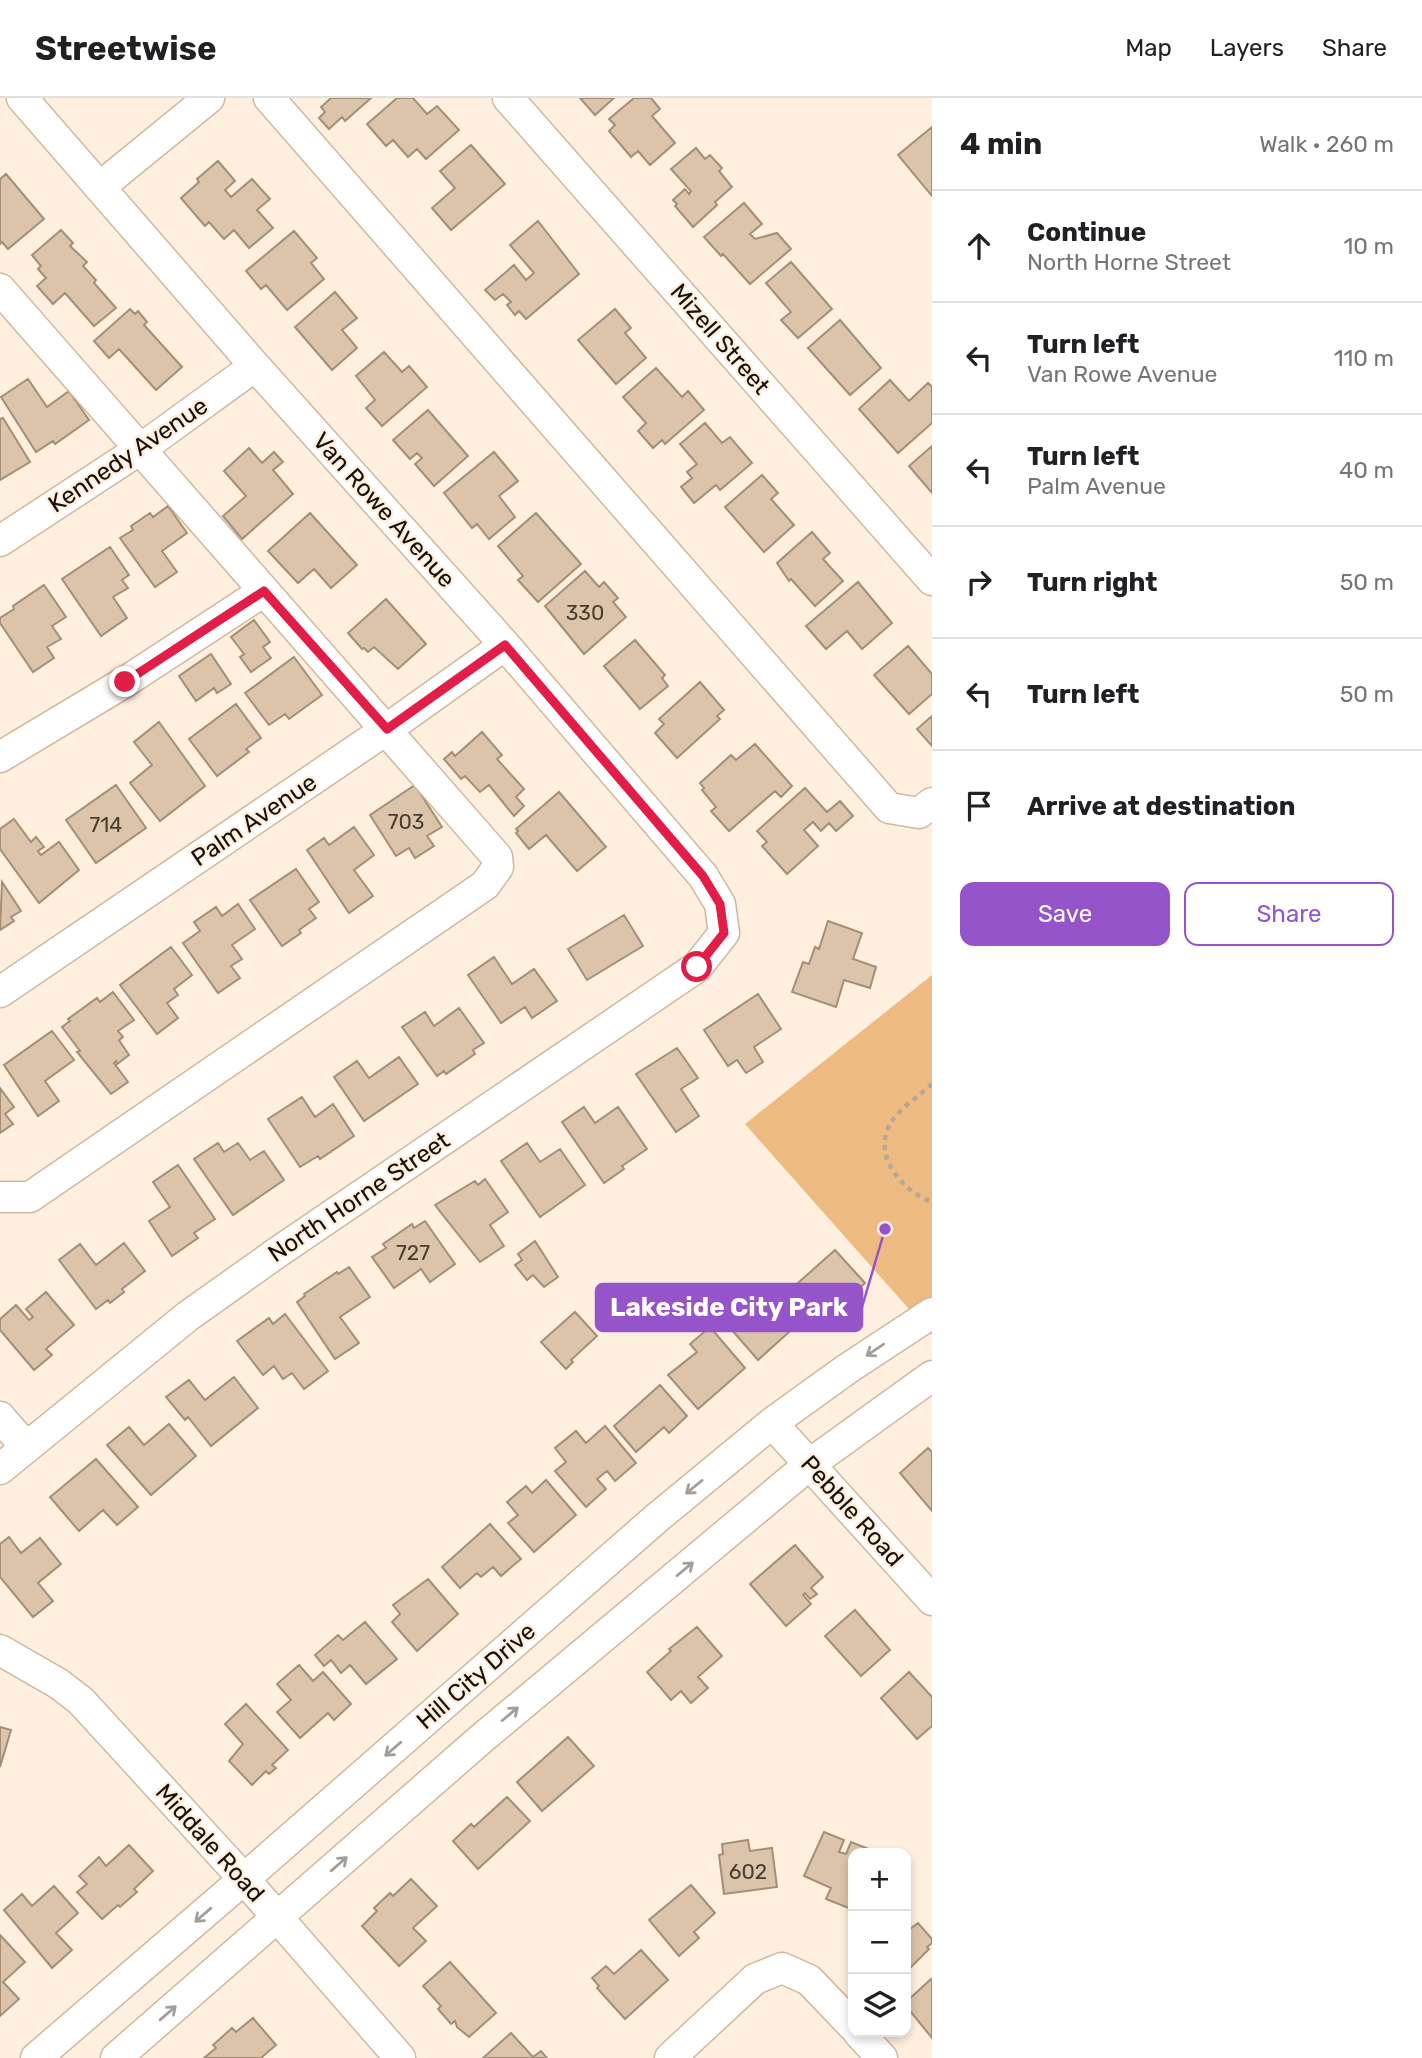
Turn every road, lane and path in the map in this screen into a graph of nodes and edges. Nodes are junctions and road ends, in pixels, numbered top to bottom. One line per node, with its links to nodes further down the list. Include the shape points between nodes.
1 (22, 98): 5 (street, Van Rowe Avenue)
2 (209, 98): 5 (street)
3 (269, 98): 15 (street, via 889,808 919,813)
4 (508, 98): 10 (street, Mizell Street)
5 (100, 187): 7 (street, Van Rowe Avenue)
6 (6, 306): 8 (street)
7 (255, 366): 8 (street, Kennedy Avenue); 12 (street, Van Rowe Avenue)
8 (142, 448): 9 (street, Kennedy Avenue); 11 (street)
9 (0, 541)
10 (932, 580)
11 (264, 591): 13 (street); 14 (street)
12 (505, 645): 13 (street, Palm Avenue); 16 (street, Van Rowe Avenue, via 703,876 720,904)
13 (387, 729): 17 (street, Palm Avenue); 19 (street, via 497,857 498,867 485,885 30,1196)
14 (0, 757)
15 (932, 803)
16 (724, 933): 25 (street, North Horne Street, via 697,967 188,1316)
17 (0, 992)
18 (932, 1084): 20 (path, via 894,1119 884,1141 889,1164 903,1186)
19 (0, 1197)
20 (932, 1202)
21 (932, 1313): 24 (street, Hill City Drive, one-way to 24)
22 (932, 1376): 26 (street, Hill City Drive)
23 (0, 1417): 25 (street)
24 (772, 1423): 26 (street, Pebble Road); 30 (street, Hill City Drive, one-way to 30)
25 (25, 1446): 27 (street, North Horne Street)
26 (810, 1464): 28 (street, Pebble Road); 31 (street, Hill City Drive, one-way to 26, via 481,1739)
27 (0, 1469)
28 (932, 1600)
29 (0, 1650): 30 (street, Middale Road, via 81,1701)
30 (244, 1879): 31 (street, Middale Road); 34 (street, Hill City Drive, one-way to 34)
31 (278, 1918): 35 (street, Hill City Drive, one-way to 31); 36 (street, Middale Road)
32 (848, 2021): 37 (street, via 809,1980 782,1968 755,1979)
33 (863, 2037): 38 (street)
34 (36, 2058)
35 (116, 2058)
36 (400, 2058)
37 (670, 2058)
38 (882, 2058)

